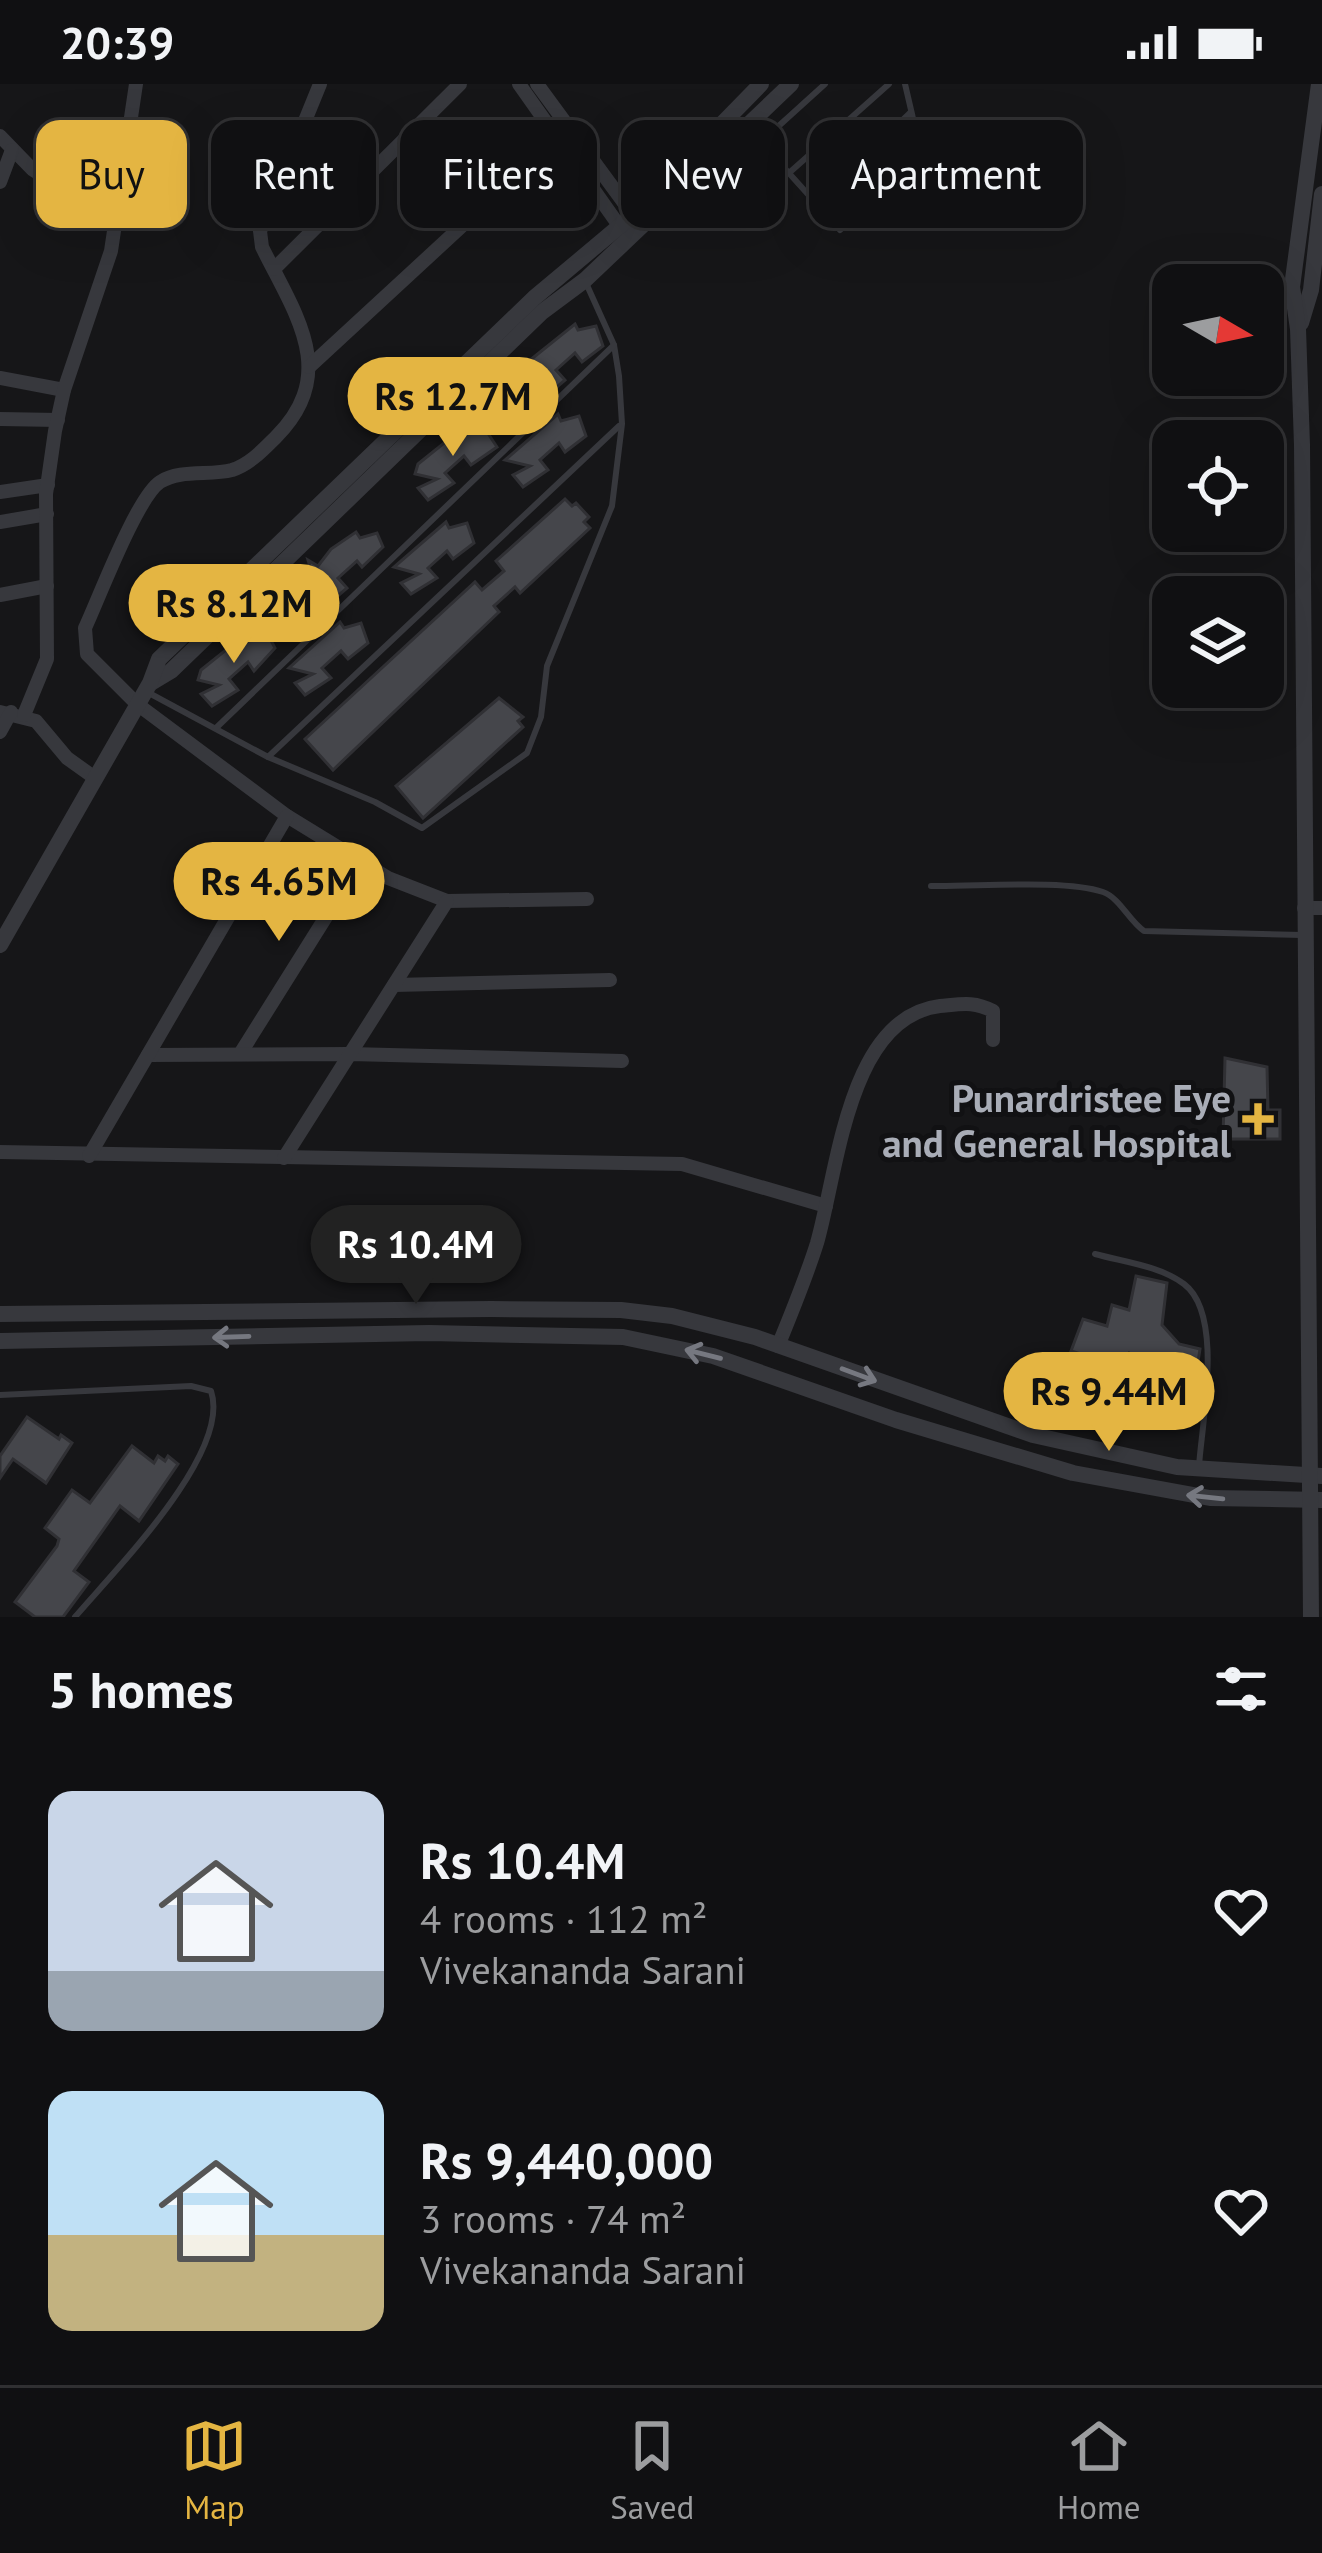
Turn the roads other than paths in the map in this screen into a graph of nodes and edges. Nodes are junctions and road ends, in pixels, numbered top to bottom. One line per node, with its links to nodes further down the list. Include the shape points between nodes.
1 (136, 84): 13 (street)
2 (320, 84): 35 (street, via 260,231)
3 (460, 84): 35 (street)
4 (519, 84): 14 (street)
5 (538, 84): 29 (street)
6 (761, 84): 15 (street)
7 (791, 84): 16 (street)
8 (825, 84): 17 (lane)
9 (889, 84): 24 (lane)
10 (905, 84): 12 (lane)
11 (1318, 84): 37 (street, via 1292,286)
12 (911, 112): 18 (lane); 19 (lane)
13 (131, 120)
14 (542, 120)
15 (737, 120)
16 (743, 120)
17 (785, 120)
18 (903, 120)
19 (913, 120)
20 (0, 136): 21 (street)
21 (12, 150): 22 (street); 26 (street)
22 (36, 169)
23 (785, 169): 24 (lane)
24 (789, 173): 28 (lane)
25 (597, 180): 30 (street)
26 (0, 182)
27 (1322, 194): 37 (street)
28 (809, 196)
29 (621, 197)
30 (621, 203)
31 (116, 228): 41 (street)
32 (460, 228): 39 (street)
33 (622, 228): 36 (street)
34 (628, 228): 36 (street)
35 (274, 269): 39 (street, via 307,342)
36 (583, 271): 38 (lane); 53 (street, via 534,298 159,658)
37 (1298, 329): 45 (street)
38 (614, 345): 44 (lane); 55 (lane)
39 (309, 367): 53 (street, via 297,415 247,464 171,477 147,495 83,642 97,667)
40 (0, 378): 41 (street)
41 (64, 390): 43 (street)
42 (0, 419): 43 (street)
43 (58, 420): 47 (street)
44 (622, 424): 57 (lane); 57 (lane, via 612,506 547,666 542,717 527,753 422,829)
45 (1302, 445): 46 (street); 64 (street)
46 (1322, 445)
47 (48, 485): 48 (street); 49 (street)
48 (0, 492)
49 (46, 514): 50 (street); 51 (street)
50 (0, 522)
51 (47, 586): 52 (street); 54 (street, via 47,659)
52 (0, 595)
53 (144, 693): 55 (lane); 58 (street); 59 (street)
54 (12, 713): 56 (street); 58 (street, via 44,728)
55 (216, 728): 57 (lane)
56 (0, 732)
57 (268, 757)
58 (94, 778): 66 (street)
59 (287, 815): 60 (street); 72 (street)
60 (361, 861): 63 (street); 70 (street)
61 (931, 886): 65 (lane, via 1084,888 1112,897 1144,931)
62 (587, 899): 63 (street)
63 (447, 901): 68 (street)
64 (1313, 908): 65 (street)
65 (1302, 935): 74 (street)
66 (0, 945)
67 (610, 980): 68 (street)
68 (394, 985): 71 (street)
69 (993, 1040): 78 (street, via 993,1011 976,1002 923,1008 892,1024 863,1074)
70 (240, 1054): 71 (street); 72 (street)
71 (350, 1054): 73 (street); 77 (street)
72 (148, 1055): 76 (street)
73 (622, 1061)
74 (1313, 1108): 80 (street)
75 (0, 1153): 76 (street)
76 (89, 1156): 77 (street)
77 (284, 1158): 78 (street, via 682,1164)
78 (826, 1206): 85 (street)
79 (1096, 1254): 87 (lane, via 1176,1279 1203,1308)
80 (1314, 1286): 88 (street)
81 (280, 1311): 82 (street); 83 (street); 85 (street, via 621,1310)
82 (0, 1314)
83 (281, 1336): 84 (street, one-way to 84); 89 (street, one-way to 83, via 1147,1490 1010,1456 713,1356 623,1337)
84 (0, 1341)
85 (778, 1346): 87 (street, one-way to 87, via 1033,1435)
86 (0, 1395): 90 (lane, via 191,1386 214,1399 206,1442 183,1483)
87 (1199, 1470): 88 (street)
88 (1316, 1476): 89 (street)
89 (1316, 1500): 91 (street)
90 (75, 1617)
91 (1311, 1617)

